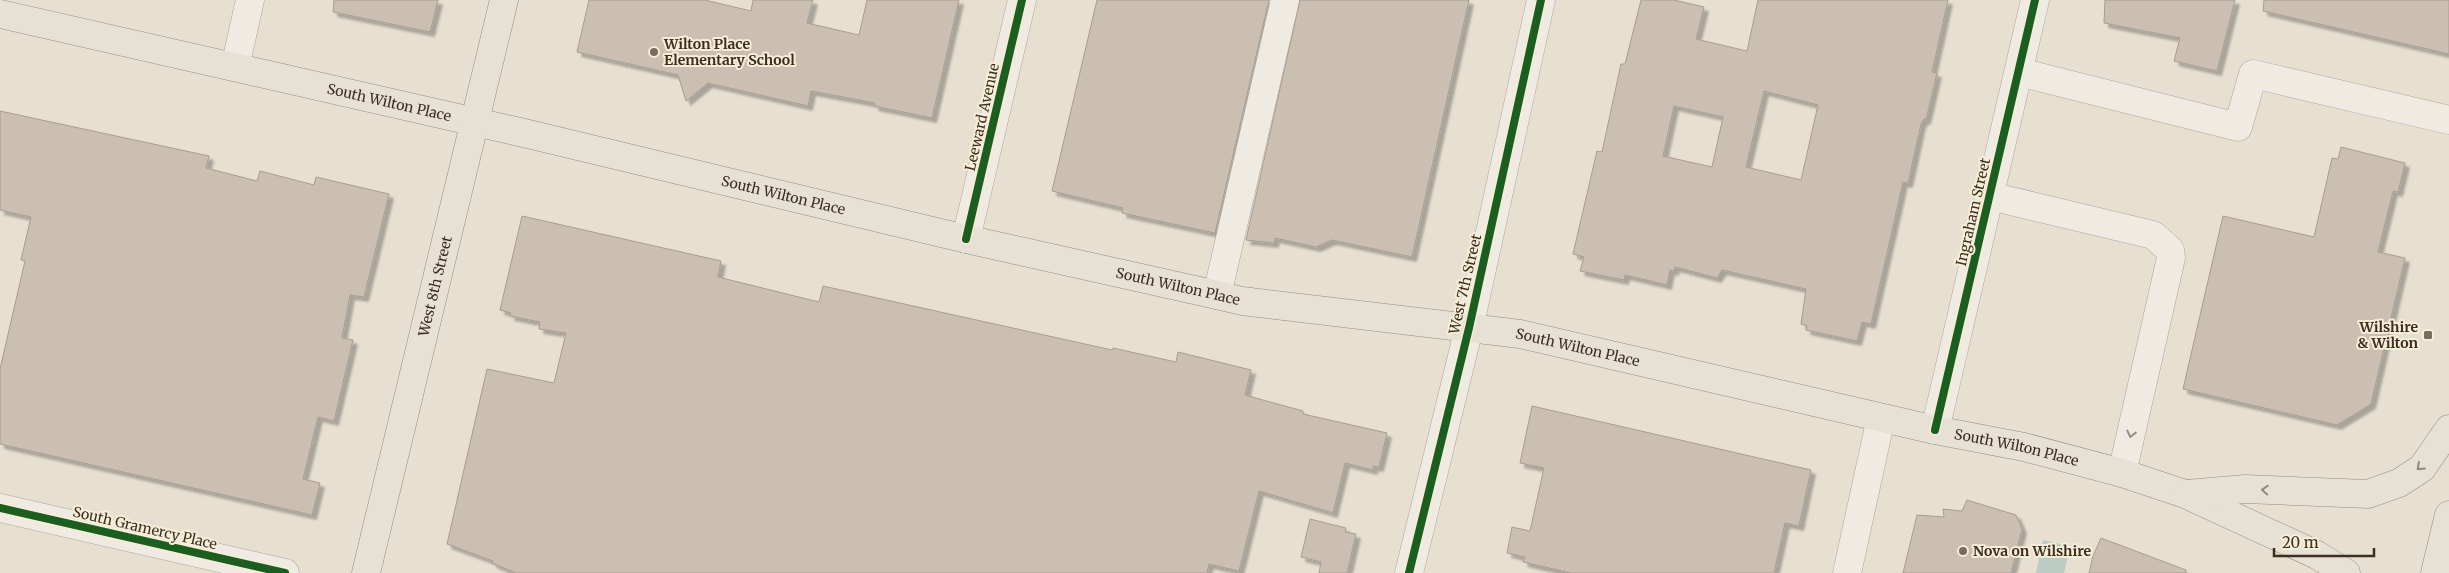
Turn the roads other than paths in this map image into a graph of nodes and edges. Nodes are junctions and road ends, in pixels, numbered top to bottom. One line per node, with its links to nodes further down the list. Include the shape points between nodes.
1 (250, 0): 8 (street)
2 (504, 0): 11 (main road, West 8th Street)
3 (1022, 0): 13 (street, Leeward Avenue)
4 (1285, 0): 14 (street)
5 (1541, 0): 15 (street, West 7th Street)
6 (2035, 0): 9 (street, Ingraham Street)
7 (0, 14): 8 (main road, South Wilton Place)
8 (235, 67): 11 (main road, South Wilton Place)
9 (2019, 72): 10 (street, via 2238,126 2254,74); 12 (street, Ingraham Street)
10 (2449, 120)
11 (475, 122): 13 (main road, South Wilton Place); 24 (main road, West 8th Street)
12 (1990, 196): 18 (street, Ingraham Street); 19 (street, one-way to 19, via 2153,235 2170,250 2171,258)
13 (966, 239): 14 (main road, South Wilton Place)
14 (1217, 295): 15 (main road, South Wilton Place, via 1242,301)
15 (1469, 328): 16 (main road, South Wilton Place, via 1520,334); 25 (street, West 7th Street)
16 (1881, 418): 18 (main road, South Wilton Place); 26 (street)
17 (2449, 429): 20 (main road, one-way to 20, via 2422,468 2399,483 2368,494 2245,489)
18 (1935, 430): 19 (main road, South Wilton Place, via 2024,447)
19 (2122, 473): 20 (main road, South Wilton Place)
20 (2185, 494): 27 (main road, South Wilton Place, via 2317,555)
21 (0, 508): 23 (street, South Gramercy Place)
22 (2449, 515): 28 (main road)
23 (285, 573)
24 (366, 573)
25 (1409, 573)
26 (1847, 573)
27 (2346, 573)
28 (2434, 573)

